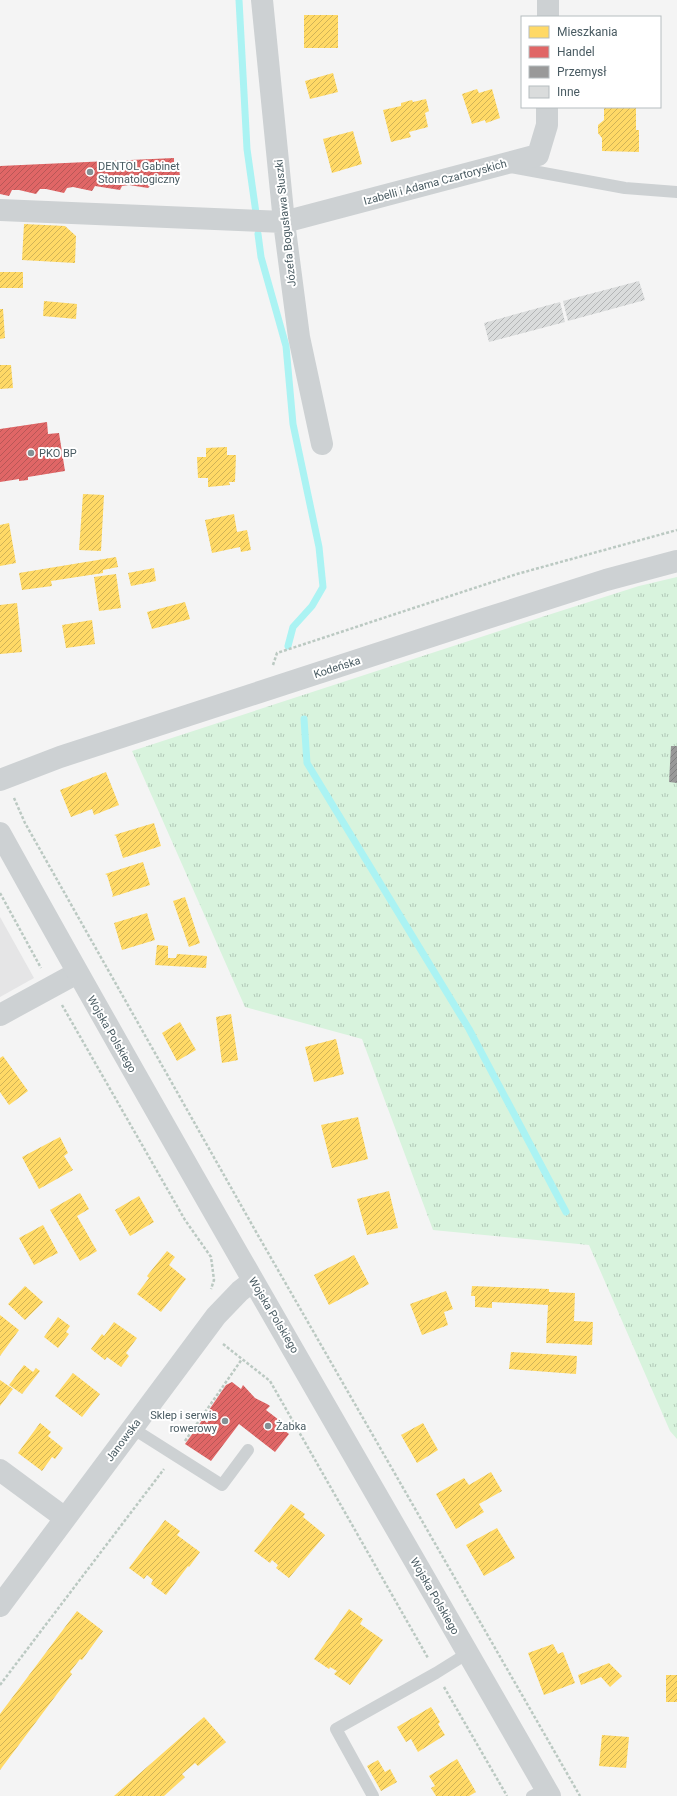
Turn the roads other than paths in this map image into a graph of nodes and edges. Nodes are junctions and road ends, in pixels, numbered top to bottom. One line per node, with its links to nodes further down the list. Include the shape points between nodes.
1 (262, 0): 8 (main road, Józefa Bogusława Słuszki)
2 (548, 0): 3 (main road)
3 (548, 16)
4 (547, 108): 5 (main road, Izabelli i Adama Czartoryskich, via 547,125 538,155)
5 (500, 165): 6 (lane, via 625,188); 8 (main road, Izabelli i Adama Czartoryskich)
6 (677, 192)
7 (0, 210): 8 (main road, Izabelli i Adama Czartoryskich)
8 (284, 222): 9 (main road, Józefa Bogusława Słuszki, via 299,337)
9 (322, 444)
10 (677, 561): 11 (main road, Kodeńska, via 606,580 60,757)
11 (2, 779)
12 (0, 833): 13 (main road, Wojska Polskiego)
13 (77, 973): 14 (main road); 15 (main road, Wojska Polskiego)
14 (0, 1015)
15 (253, 1281): 16 (main road, Janowska, via 236,1295 206,1330); 21 (main road, Wojska Polskiego)
16 (132, 1428): 17 (lane, via 222,1485); 19 (main road, Janowska)
17 (248, 1450)
18 (0, 1470): 19 (main road)
19 (65, 1518): 20 (main road, Janowska)
20 (0, 1606)
21 (468, 1653): 22 (main road, Wojska Polskiego); 23 (lane, via 336,1729)
22 (543, 1794)
23 (373, 1796)

